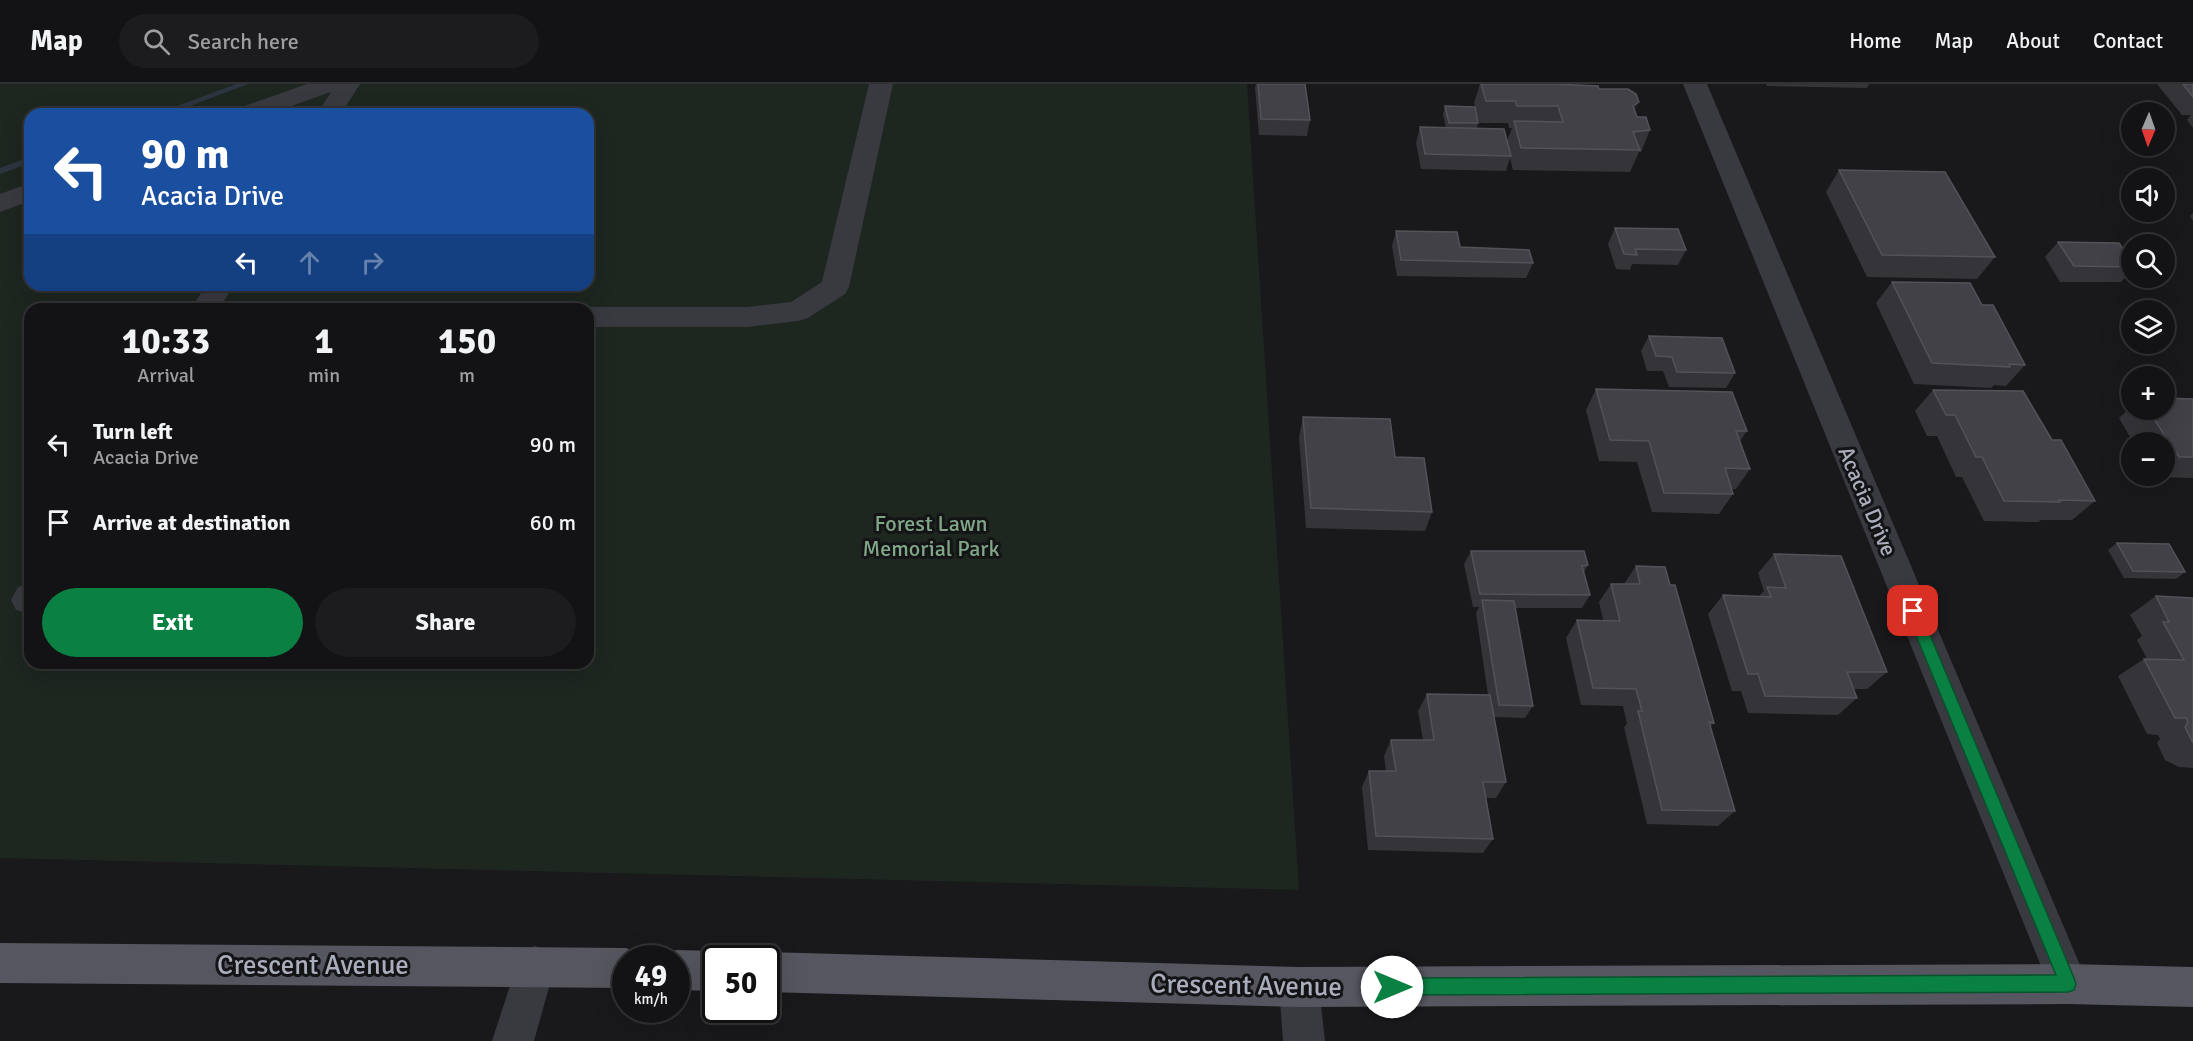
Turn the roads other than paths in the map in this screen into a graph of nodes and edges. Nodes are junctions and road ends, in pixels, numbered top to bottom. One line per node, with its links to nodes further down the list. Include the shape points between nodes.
1 (330, 84): 5 (street)
2 (348, 84): 6 (street)
3 (881, 84): 9 (street, via 835,287 798,311 747,317)
4 (1695, 84): 14 (street, Acacia Drive)
5 (262, 108)
6 (333, 108)
7 (24, 194): 8 (street)
8 (0, 203)
9 (594, 317)
10 (0, 963): 11 (main road, Crescent Avenue)
11 (535, 966): 12 (main road, Crescent Avenue); 17 (street)
12 (612, 969)
13 (780, 972): 15 (main road, Crescent Avenue)
14 (2068, 984): 15 (main road, Crescent Avenue); 16 (main road, Crescent Avenue)
15 (1299, 987): 18 (street)
16 (2193, 987)
17 (513, 1041)
18 (1304, 1041)

